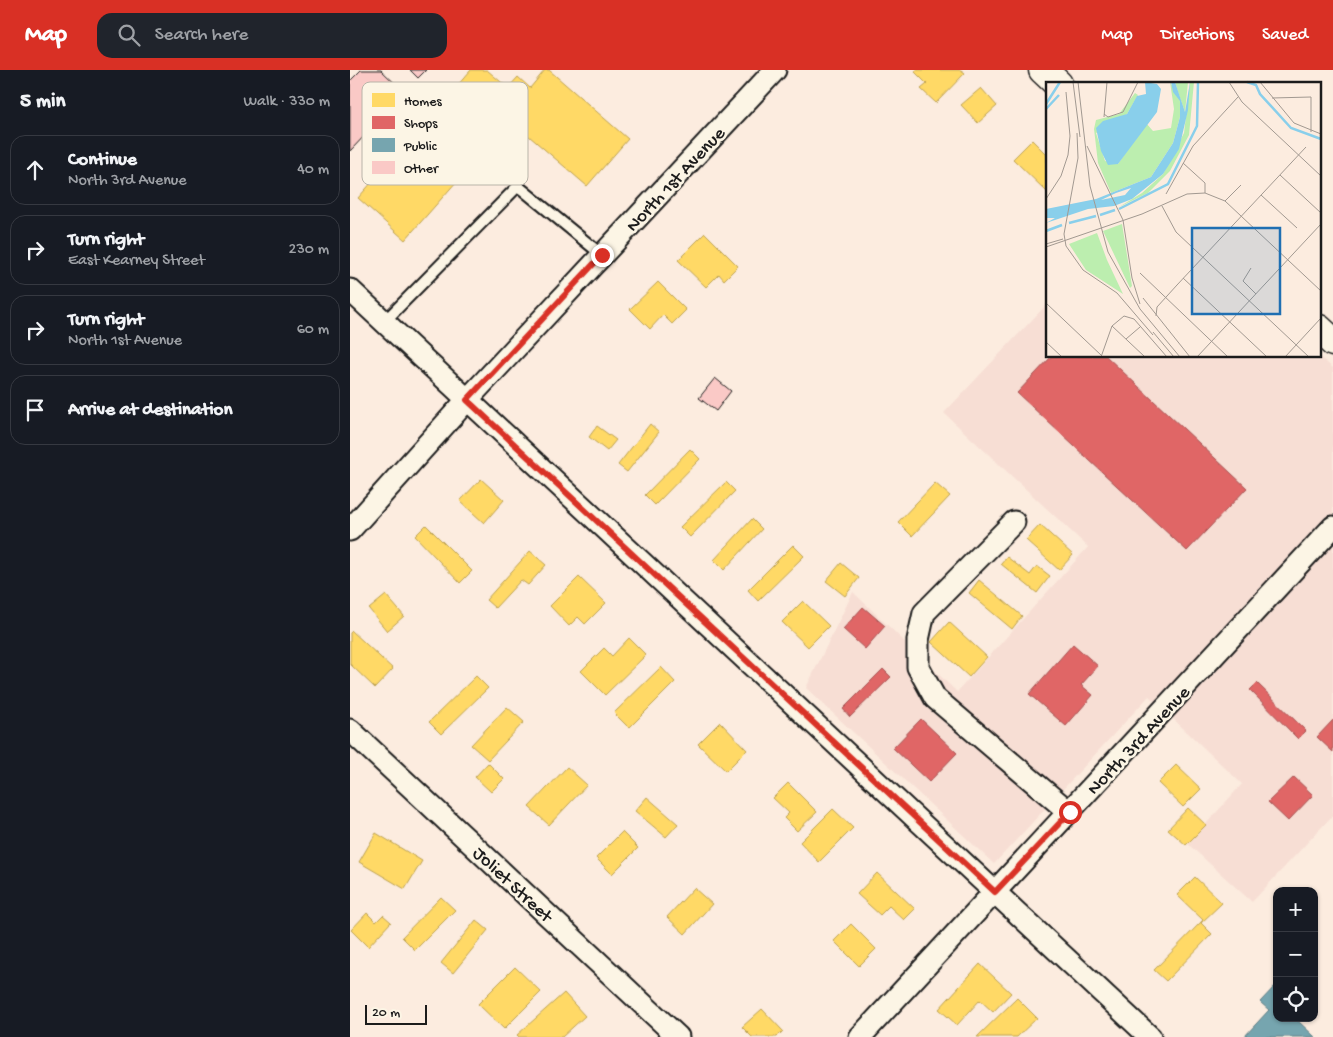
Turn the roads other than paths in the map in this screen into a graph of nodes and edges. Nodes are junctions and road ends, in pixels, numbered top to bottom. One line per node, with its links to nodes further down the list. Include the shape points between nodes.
1 (775, 70): 4 (street, North 1st Avenue)
2 (1043, 70): 3 (main road)
3 (1056, 82)
4 (602, 255): 6 (lane, via 518,186); 9 (street, North 1st Avenue)
5 (350, 290): 6 (street)
6 (384, 322): 9 (street)
7 (1321, 331): 8 (main road)
8 (1333, 342)
9 (467, 400): 12 (street, North 1st Avenue); 15 (street)
10 (1014, 522): 14 (street, via 924,613 918,640 918,667 935,698)
11 (1333, 527): 14 (street, North 3rd Avenue)
12 (350, 530)
13 (350, 730): 16 (street, Joliet Street)
14 (1070, 812): 15 (street, North 3rd Avenue)
15 (995, 892): 17 (street, North 3rd Avenue); 18 (street)
16 (678, 1037)
17 (860, 1037)
18 (1150, 1037)

